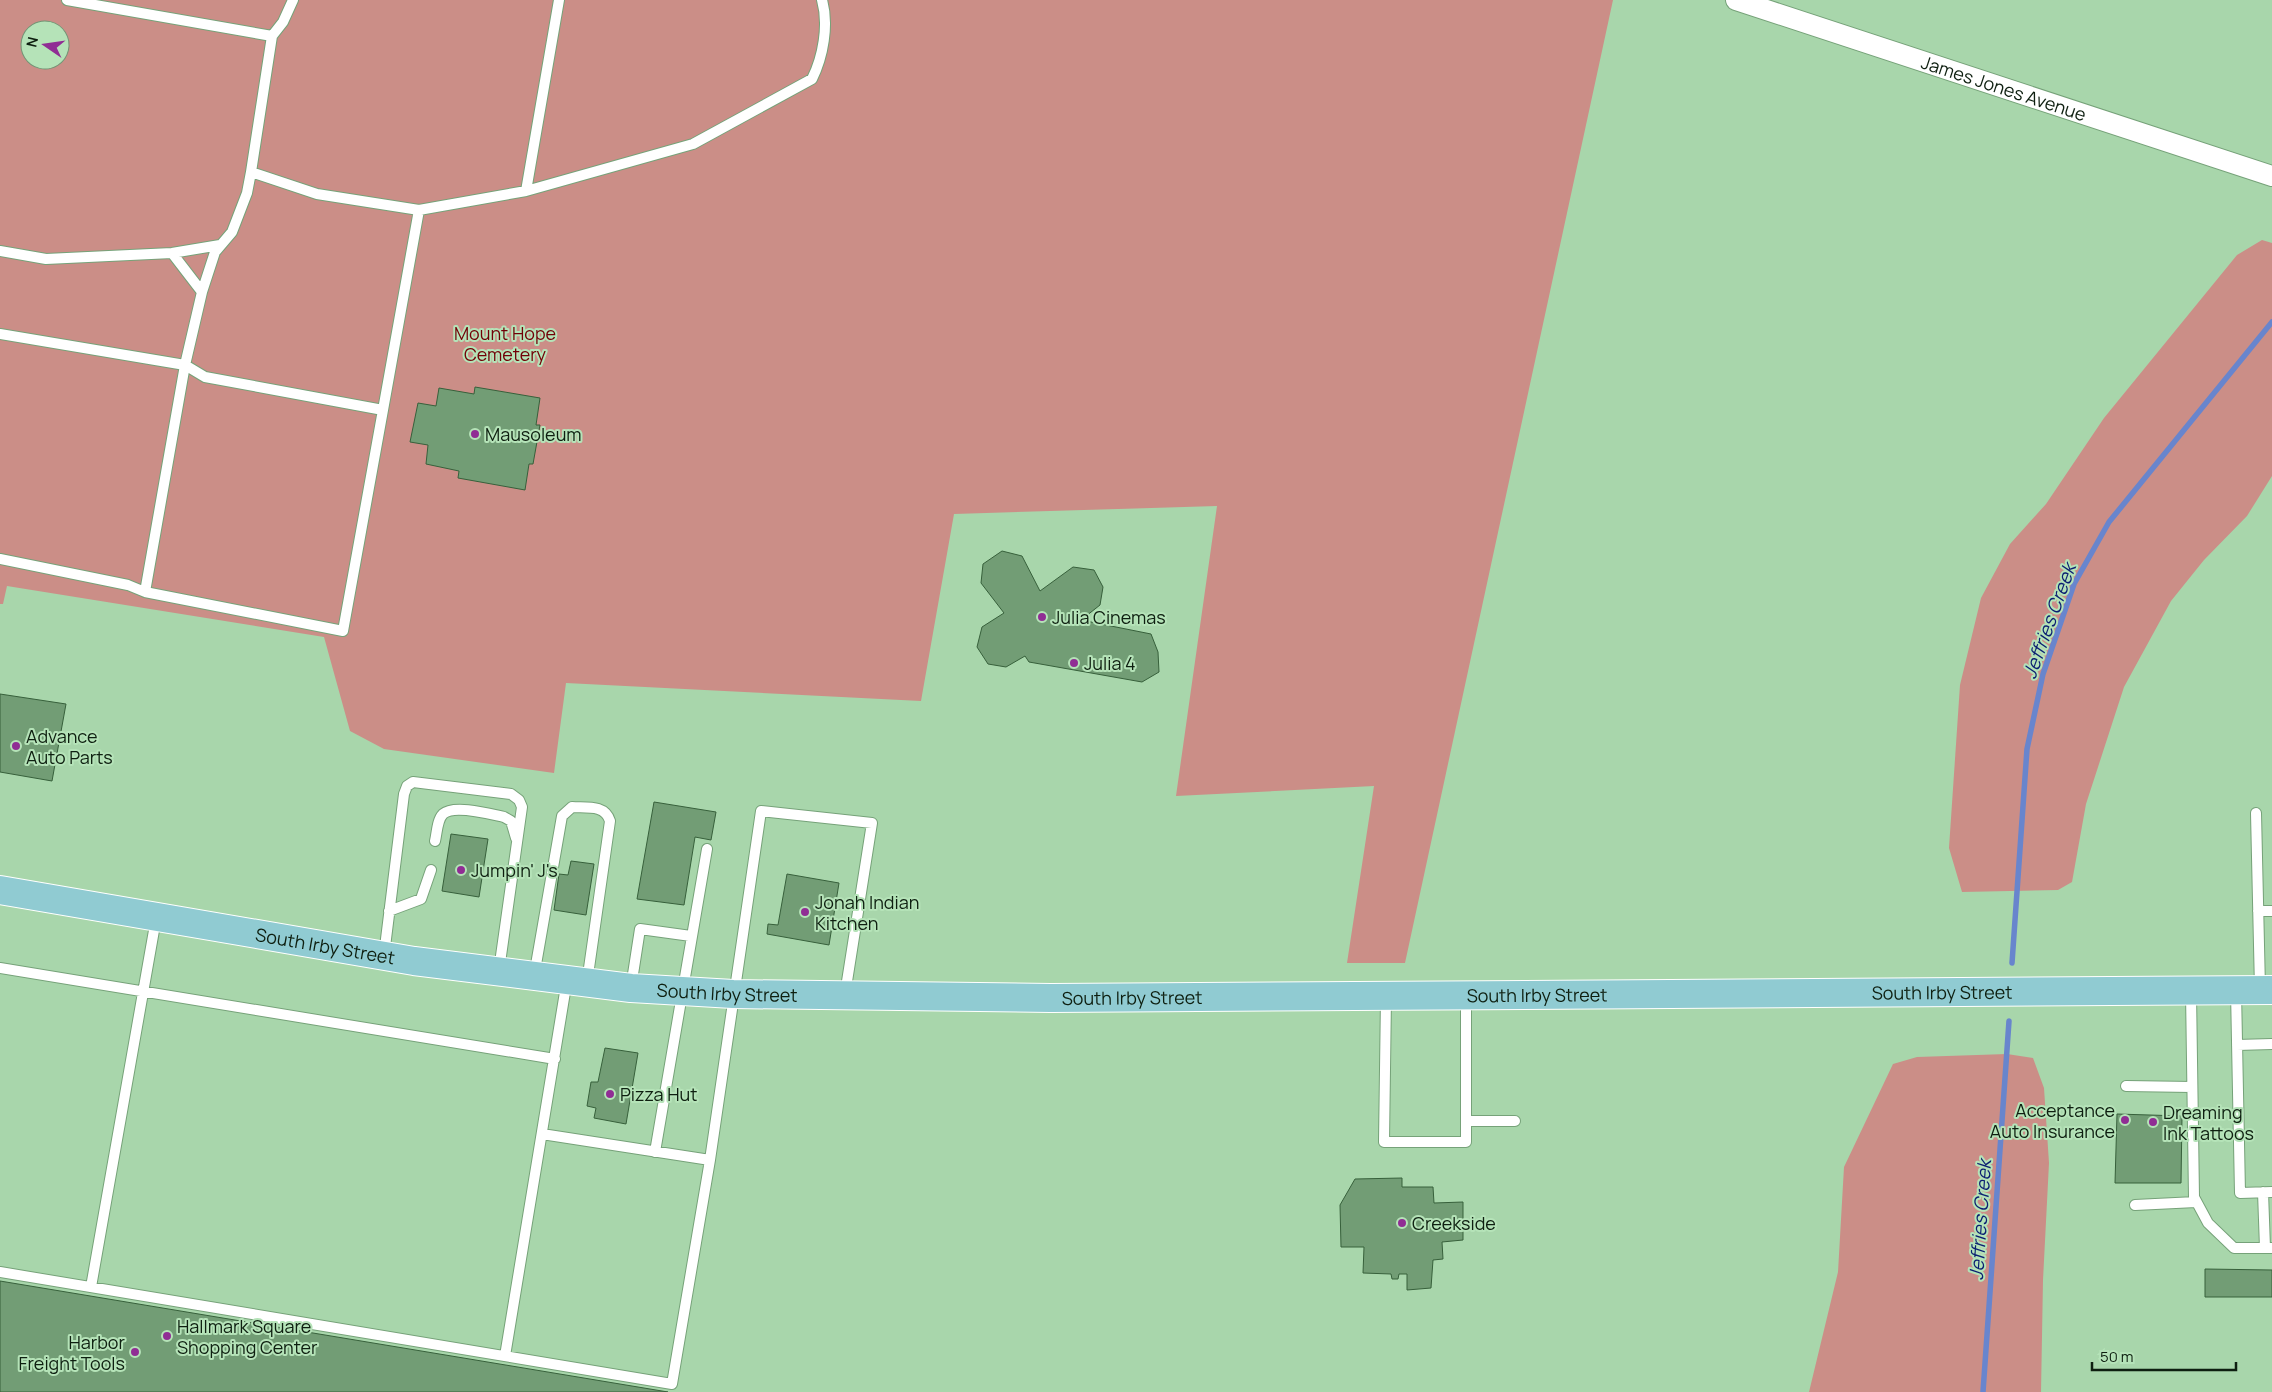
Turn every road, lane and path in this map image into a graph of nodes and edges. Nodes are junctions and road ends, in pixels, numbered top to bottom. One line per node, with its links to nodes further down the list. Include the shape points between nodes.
1 (67, 0): 6 (lane)
2 (293, 0): 6 (lane)
3 (559, 0): 9 (lane)
4 (822, 0): 9 (lane, via 823,39 819,64 812,80 694,144)
5 (1736, 0): 8 (street, James Jones Avenue)
6 (272, 36): 7 (lane)
7 (251, 172): 10 (lane, via 317,194); 11 (lane, via 232,232)
8 (2272, 176)
9 (526, 190): 10 (lane)
10 (419, 210): 17 (lane)
11 (220, 245): 13 (lane); 14 (lane, via 210,264)
12 (0, 251): 13 (lane, via 46,259)
13 (172, 253): 14 (lane)
14 (202, 292): 16 (lane)
15 (0, 334): 16 (lane)
16 (185, 365): 17 (lane, via 205,377); 19 (lane)
17 (383, 410): 19 (lane, via 343,631)
18 (0, 559): 19 (lane, via 128,585)
19 (145, 592)
20 (2256, 813): 27 (lane)
21 (435, 840): 22 (lane, via 443,814 454,809 504,816 511,821)
22 (518, 847): 26 (lane, via 522,807 519,800 510,794 413,782 404,794); 33 (lane)
23 (707, 848): 30 (lane)
24 (431, 870): 26 (lane, via 420,899)
25 (0, 890): 29 (main road, South Irby Street)
26 (389, 911): 31 (lane)
27 (2258, 911): 28 (lane); 37 (lane)
28 (2272, 911)
29 (156, 916): 31 (main road, South Irby Street); 39 (lane)
30 (692, 936): 36 (lane, via 640,929); 40 (lane)
31 (384, 955): 33 (main road, South Irby Street)
32 (0, 968): 39 (lane)
33 (499, 971): 34 (main road, South Irby Street)
34 (534, 976): 35 (main road, South Irby Street); 35 (lane, via 562,816 572,807 601,809 608,814 610,821)
35 (577, 981): 36 (main road, South Irby Street); 47 (lane)
36 (631, 988): 40 (main road, South Irby Street)
37 (2256, 990): 38 (main road, South Irby Street); 45 (lane)
38 (2191, 991): 43 (main road, South Irby Street); 49 (lane)
39 (143, 992): 47 (lane); 60 (lane)
40 (682, 992): 41 (main road, South Irby Street); 53 (lane)
41 (733, 994): 44 (main road, South Irby Street); 44 (lane, via 761,811 872,823); 54 (lane)
42 (1386, 996): 43 (main road, South Irby Street); 44 (main road, South Irby Street); 51 (lane, via 1384,1142 1466,1142)
43 (1466, 996): 51 (lane)
44 (844, 997)
45 (2237, 1045): 46 (lane); 55 (lane, via 2240,1193)
46 (2272, 1047)
47 (555, 1059): 52 (lane)
48 (2126, 1086): 49 (lane)
49 (2192, 1087): 56 (lane)
50 (1515, 1121): 51 (lane)
51 (1466, 1122)
52 (542, 1134): 53 (lane); 61 (lane)
53 (656, 1152): 54 (lane)
54 (710, 1160): 61 (lane, via 672,1384)
55 (2267, 1192): 58 (lane)
56 (2196, 1202): 57 (lane); 58 (lane, via 2208,1222 2234,1248)
57 (2135, 1205)
58 (2268, 1248)
59 (0, 1272): 60 (lane)
60 (91, 1287): 61 (lane)
61 (505, 1356)

